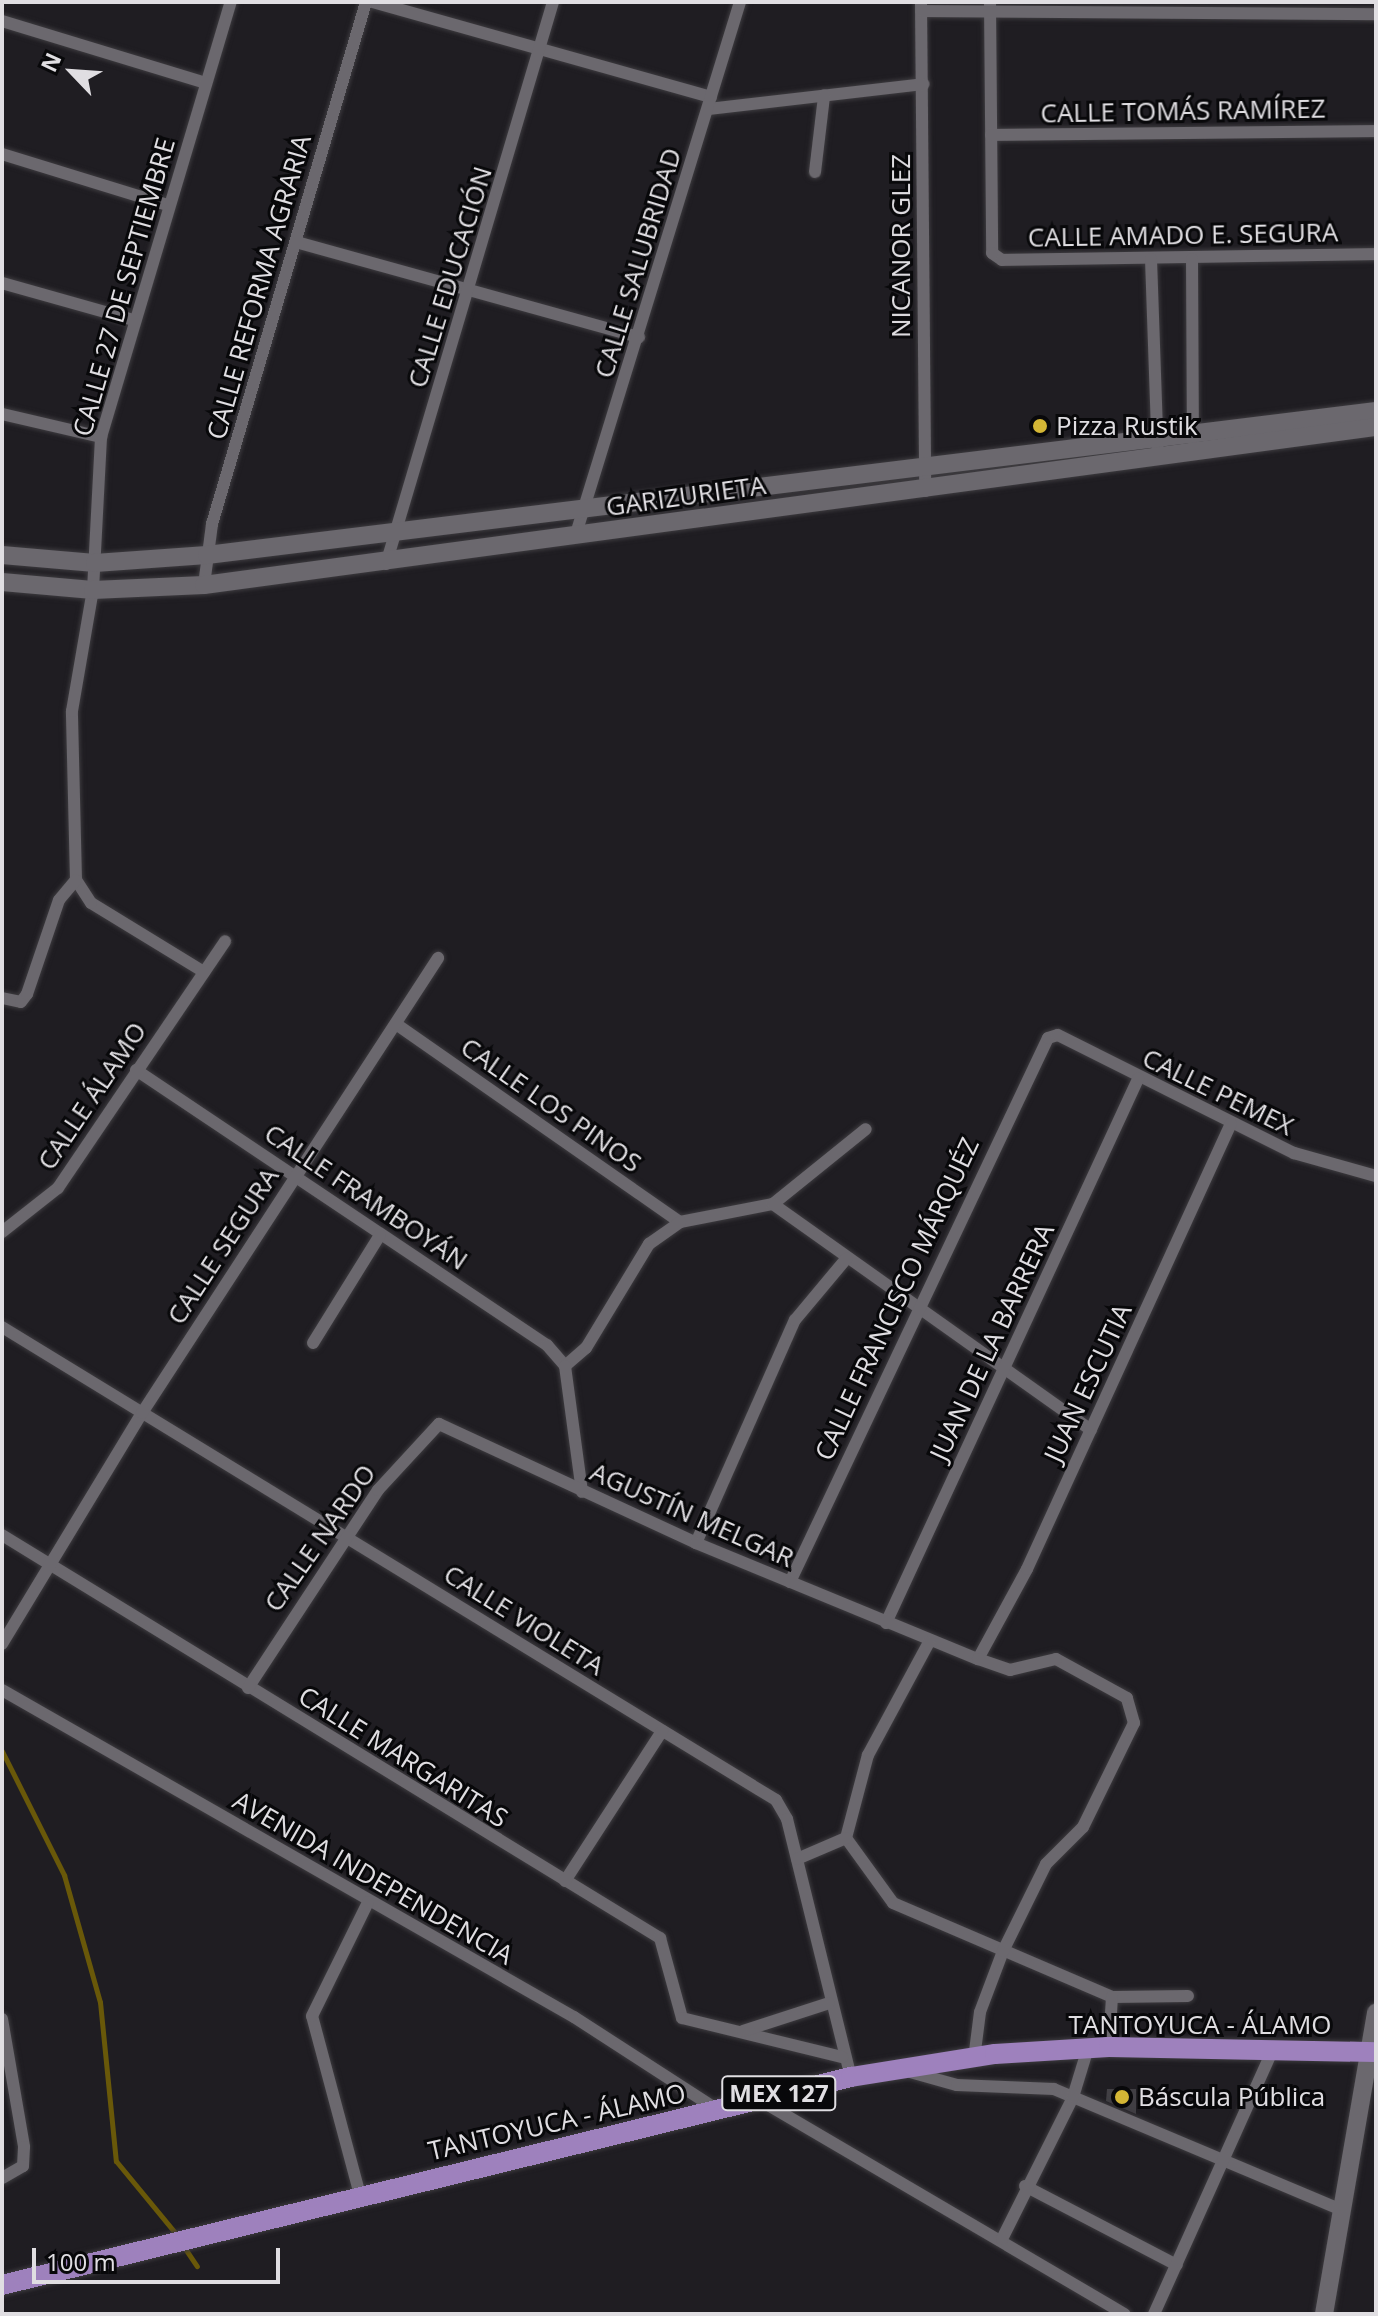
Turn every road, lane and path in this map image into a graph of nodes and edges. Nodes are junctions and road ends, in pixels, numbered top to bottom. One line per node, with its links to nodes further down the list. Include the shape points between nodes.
1 (231, 2): 11 (street, CALLE 27 DE SEPTIEMBRE)
2 (366, 2): 20 (street, CALLE REFORMA AGRARIA)
3 (373, 2): 10 (street)
4 (553, 2): 10 (street, CALLE EDUCACIÓN)
5 (740, 2): 14 (street, CALLE SALUBRIDAD)
6 (922, 6): 7 (street); 12 (street, NICANOR GLEZ)
7 (990, 9): 8 (street); 16 (street)
8 (1376, 14)
9 (2, 21): 11 (street)
10 (540, 47): 14 (street); 25 (street, CALLE EDUCACIÓN)
11 (206, 83): 19 (street, CALLE 27 DE SEPTIEMBRE)
12 (924, 84): 13 (street); 36 (street, NICANOR GLEZ)
13 (824, 96): 14 (street); 18 (street)
14 (710, 103): 27 (street, CALLE SALUBRIDAD)
15 (1376, 131): 16 (street, CALLE TOMÁS RAMÍREZ)
16 (991, 135): 22 (street, CALLE AMADO E. SEGURA, via 992,253 1002,260)
17 (2, 154): 19 (street)
18 (815, 172)
19 (168, 205): 26 (street, CALLE 27 DE SEPTIEMBRE)
20 (296, 242): 25 (street); 42 (street, CALLE REFORMA AGRARIA)
21 (1376, 254): 23 (street, CALLE AMADO E. SEGURA)
22 (1151, 259): 23 (street, CALLE AMADO E. SEGURA); 33 (street)
23 (1192, 259): 31 (street)
24 (2, 283): 26 (street)
25 (470, 293): 27 (street); 39 (street, CALLE EDUCACIÓN)
26 (134, 320): 32 (street, CALLE 27 DE SEPTIEMBRE)
27 (639, 337): 38 (street, CALLE SALUBRIDAD)
28 (1376, 411): 31 (main road, GARIZURIETA)
29 (2, 414): 32 (street)
30 (1376, 427): 34 (main road, GARIZURIETA)
31 (1192, 433): 33 (main road, GARIZURIETA); 34 (street)
32 (101, 437): 43 (street, CALLE 27 DE SEPTIEMBRE)
33 (1158, 437): 35 (street); 36 (main road, GARIZURIETA)
34 (1193, 455): 35 (main road, GARIZURIETA)
35 (1158, 459): 37 (main road, GARIZURIETA)
36 (925, 462): 37 (street, NICANOR GLEZ); 38 (main road, GARIZURIETA)
37 (925, 491): 40 (main road, GARIZURIETA)
38 (584, 509): 39 (main road, GARIZURIETA); 40 (street, CALLE SALUBRIDAD)
39 (395, 533): 42 (main road, GARIZURIETA); 44 (street, CALLE EDUCACIÓN)
40 (575, 537): 44 (main road, GARIZURIETA)
41 (2, 555): 43 (main road, GARIZURIETA)
42 (207, 555): 43 (main road, GARIZURIETA); 46 (street, CALLE REFORMA AGRARIA)
43 (95, 563): 47 (street, CALLE 27 DE SEPTIEMBRE)
44 (386, 564): 46 (main road, GARIZURIETA)
45 (2, 582): 47 (main road, GARIZURIETA)
46 (204, 585): 47 (main road, GARIZURIETA)
47 (93, 590): 48 (street, CALLE 27 DE SEPTIEMBRE, via 72,711)
48 (76, 880): 51 (street, via 91,903); 52 (street, via 59,900 27,994 21,1002)
49 (225, 941): 51 (street, CALLE ÁLAMO)
50 (438, 958): 53 (street, CALLE SEGURA)
51 (204, 972): 55 (street, CALLE ÁLAMO)
52 (2, 998)
53 (396, 1024): 59 (street, CALLE SEGURA); 62 (street, CALLE LOS PINOS)
54 (1048, 1038): 56 (street, CALLE PEMEX, via 1058,1035); 66 (street, CALLE FRANCISCO MÁRQUÉZ)
55 (136, 1070): 59 (street, CALLE FRAMBOYÁN); 63 (street, CALLE ÁLAMO, via 58,1188)
56 (1138, 1079): 57 (street, CALLE PEMEX); 70 (street, JUAN DE LA BARRERA)
57 (1231, 1123): 60 (street, CALLE PEMEX, via 1294,1153); 73 (street, JUAN ESCUTIA)
58 (866, 1129): 61 (street)
59 (296, 1175): 64 (street, CALLE FRAMBOYÁN); 71 (street, CALLE SEGURA)
60 (1376, 1176)
61 (773, 1204): 62 (street); 65 (street)
62 (680, 1222): 69 (street, via 649,1244 586,1348)
63 (2, 1232)
64 (380, 1235): 68 (street); 69 (street, CALLE FRAMBOYÁN, via 547,1345)
65 (846, 1259): 66 (street); 77 (street, via 795,1320)
66 (917, 1305): 70 (street); 79 (street, CALLE FRANCISCO MÁRQUÉZ)
67 (2, 1327): 71 (street, CALLE VIOLETA)
68 (313, 1343)
69 (565, 1366): 74 (street)
70 (1004, 1369): 73 (street); 80 (street, JUAN DE LA BARRERA)
71 (142, 1413): 75 (street, CALLE VIOLETA); 78 (street, CALLE SEGURA)
72 (439, 1424): 74 (street, AGUSTÍN MELGAR); 75 (street, CALLE NARDO)
73 (1091, 1430): 83 (street, JUAN ESCUTIA)
74 (582, 1492): 77 (street, AGUSTÍN MELGAR)
75 (348, 1533): 84 (street, CALLE NARDO); 86 (street, CALLE VIOLETA)
76 (2, 1535): 78 (street, CALLE MARGARITAS)
77 (696, 1543): 79 (street, AGUSTÍN MELGAR)
78 (47, 1565): 82 (street, CALLE SEGURA); 84 (street, CALLE MARGARITAS)
79 (790, 1582): 80 (street, AGUSTÍN MELGAR)
80 (886, 1623): 81 (street, AGUSTÍN MELGAR)
81 (929, 1642): 83 (street, AGUSTÍN MELGAR); 87 (street, via 868,1755)
82 (2, 1644)
83 (978, 1659): 91 (street, AGUSTÍN MELGAR, via 1010,1670 1056,1659 1133,1708 1134,1723 1083,1827 1046,1864)
84 (248, 1688): 89 (street, CALLE MARGARITAS)
85 (2, 1690): 90 (street, AVENIDA INDEPENDENCIA)
86 (662, 1731): 88 (street, CALLE VIOLETA, via 776,1800); 89 (street)
87 (846, 1838): 88 (street); 91 (street, via 893,1903)
88 (797, 1859): 94 (street, CALLE VIOLETA)
89 (565, 1881): 97 (street, CALLE MARGARITAS, via 660,1938 682,2018)
90 (368, 1902): 108 (street, AVENIDA INDEPENDENCIA, via 574,2017); 112 (street, via 312,2016)
91 (1003, 1951): 93 (street); 103 (street, via 980,2012)
92 (1188, 1996): 93 (street)
93 (1112, 1997): 98 (street)
94 (829, 2003): 97 (street); 102 (street, CALLE VIOLETA)
95 (1376, 2012): 100 (main road)
96 (2, 2019): 110 (street, via 24,2147 23,2166)
97 (740, 2032): 102 (street, CALLE MARGARITAS)
98 (1109, 2047): 99 (main road, TANTOYUCA - ÁLAMO / MEX 127); 101 (main road, TANTOYUCA - ÁLAMO / MEX 127)
99 (1088, 2048): 103 (main road, TANTOYUCA - ÁLAMO / MEX 127); 106 (street)
100 (1373, 2052): 101 (main road, TANTOYUCA - ÁLAMO / MEX 127); 113 (main road)
101 (1271, 2054): 109 (street)
102 (842, 2057): 105 (street, CALLE VIOLETA)
103 (974, 2059): 104 (main road, TANTOYUCA - ÁLAMO / MEX 127)
104 (910, 2072): 105 (main road, TANTOYUCA - ÁLAMO / MEX 127); 106 (street, via 957,2085 1054,2089)
105 (851, 2077): 107 (main road, TANTOYUCA - ÁLAMO / MEX 127)
106 (1073, 2097): 109 (street); 111 (street)
107 (756, 2098): 108 (main road, TANTOYUCA - ÁLAMO / MEX 127); 114 (street)
108 (718, 2110): 112 (main road, TANTOYUCA - ÁLAMO / MEX 127)
109 (1227, 2157): 113 (street); 115 (street)
110 (7, 2177)
111 (1025, 2186): 114 (street); 115 (street)
112 (360, 2195): 116 (main road, TANTOYUCA - ÁLAMO / MEX 127)
113 (1340, 2209): 119 (main road)
114 (1002, 2239): 117 (street)
115 (1177, 2265): 118 (street)
116 (2, 2285)
117 (1125, 2314)
118 (1154, 2314)
119 (1324, 2314)

